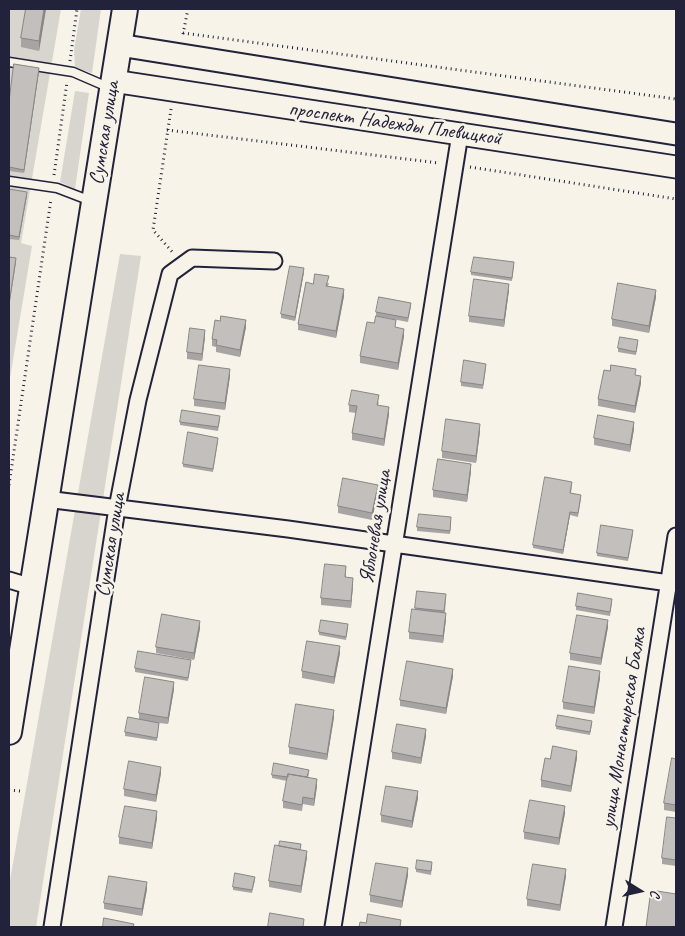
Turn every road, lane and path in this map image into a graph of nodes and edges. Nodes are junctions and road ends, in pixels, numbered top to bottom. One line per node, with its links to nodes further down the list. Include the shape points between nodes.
1 (77, 9): 6 (path)
2 (124, 9): 4 (main road, Сумская улица)
3 (188, 9): 8 (path, via 183,33)
4 (119, 45): 7 (main road, Сумская улица); 10 (main road, проспект Надежды Плевицкой)
5 (9, 62): 6 (lane)
6 (69, 72): 7 (lane); 14 (path)
7 (113, 85): 9 (main road, проспект Надежды Плевицкой); 16 (main road, Сумская улица)
8 (676, 99)
9 (460, 134): 11 (street, Яблоневая улица); 12 (main road, проспект Надежды Плевицкой)
10 (676, 134)
11 (455, 165): 15 (path); 18 (path, via 167,130 153,230 174,255); 23 (street, Яблоневая улица)
12 (676, 167)
13 (9, 181): 14 (lane)
14 (53, 187): 16 (lane); 19 (path)
15 (676, 199)
16 (94, 202): 20 (main road, Сумская улица)
17 (274, 261): 18 (street, via 192,258)
18 (170, 274): 21 (street, Сумская улица, via 138,400)
19 (9, 485)
20 (46, 499): 21 (street); 26 (main road, Сумская улица)
21 (117, 508): 23 (street); 30 (street, Сумская улица)
22 (676, 536): 25 (street, улица Монастырская Балка)
23 (395, 545): 25 (street); 31 (street, Яблоневая улица)
24 (9, 580): 26 (street)
25 (672, 583): 32 (street, улица Монастырская Балка)
26 (32, 587): 27 (main road, Сумская улица)
27 (9, 732)
28 (9, 790): 29 (path)
29 (20, 791)
30 (52, 927)
31 (334, 927)
32 (614, 927)

